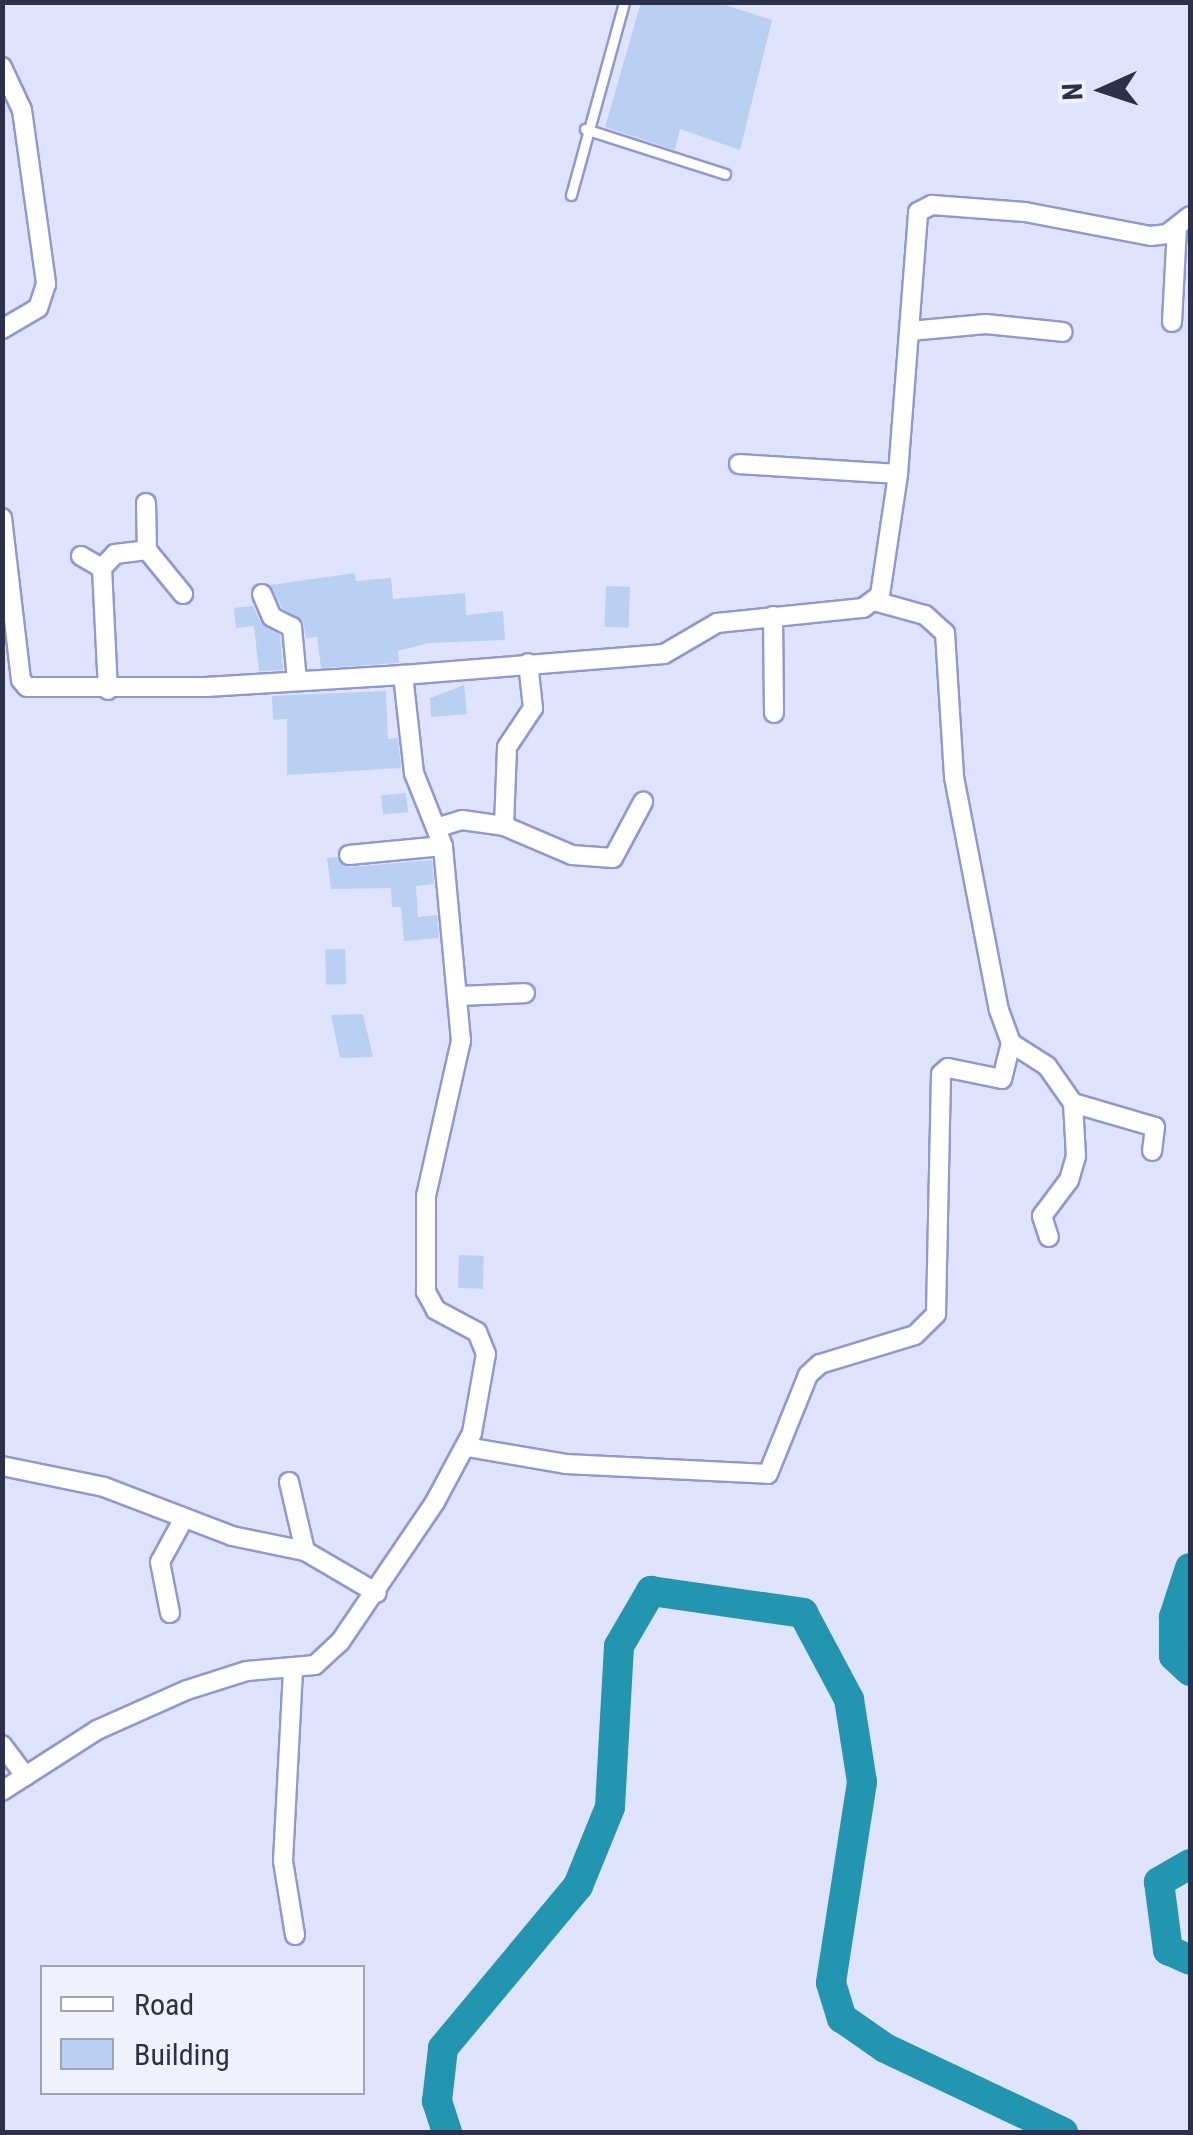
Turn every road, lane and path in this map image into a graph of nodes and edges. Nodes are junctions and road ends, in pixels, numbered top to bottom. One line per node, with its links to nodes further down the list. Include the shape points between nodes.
1 (624, 2): 3 (lane)
2 (3, 69): 8 (street, via 22,110 46,284 38,308)
3 (585, 130): 4 (lane); 5 (lane)
4 (726, 174)
5 (570, 195)
6 (1184, 222): 7 (street); 9 (street, via 1152,236 1068,218 932,204 918,212 912,228)
7 (1172, 322)
8 (2, 329)
9 (910, 331): 10 (street, via 986,324); 12 (street)
10 (1063, 332)
11 (740, 464): 12 (street)
12 (898, 474): 21 (street)
13 (146, 503): 15 (street)
14 (2, 518): 17 (street)
15 (147, 550): 18 (street, via 116,554); 19 (street)
16 (81, 556): 18 (street)
17 (4, 560): 26 (street, via 21,680 36,690)
18 (102, 568): 26 (street)
19 (183, 594)
20 (262, 594): 25 (street, via 272,616 292,627)
21 (874, 601): 22 (street, via 844,614); 35 (street, via 924,615 946,633 957,798)
22 (774, 616): 23 (street, via 696,629 664,654); 27 (street)
23 (528, 663): 24 (street); 30 (street, via 534,708 507,747)
24 (403, 675): 25 (street); 29 (street, via 414,772)
25 (297, 681): 26 (street)
26 (108, 690)
27 (774, 713)
28 (643, 802): 30 (street, via 612,858 572,855)
29 (439, 826): 30 (street, via 462,820); 31 (street)
30 (504, 826)
31 (443, 846): 32 (street); 34 (street)
32 (349, 855)
33 (526, 993): 34 (street)
34 (457, 996): 39 (street, via 458,1072 426,1196 424,1263 430,1304 484,1342 482,1390)
35 (1010, 1043): 36 (street, via 1046,1066); 39 (street, via 1002,1079 948,1068 941,1074 936,1314 915,1335 820,1364 808,1375 768,1474 566,1464)
36 (1072, 1103): 37 (street, via 1154,1127); 38 (street, via 1076,1156 1069,1180 1042,1216)
37 (1152, 1152)
38 (1049, 1236)
39 (467, 1447): 44 (street)
40 (2, 1466): 42 (street, via 104,1487)
41 (289, 1482): 43 (street)
42 (183, 1520): 43 (street); 45 (street, via 160,1562)
43 (305, 1551): 44 (street)
44 (378, 1593): 46 (street, via 324,1660)
45 (170, 1612)
46 (293, 1667): 48 (street, via 247,1671 187,1690 97,1730); 50 (street, via 283,1861)
47 (2, 1745): 48 (street)
48 (25, 1776): 49 (street)
49 (2, 1791)
50 (294, 1936)

